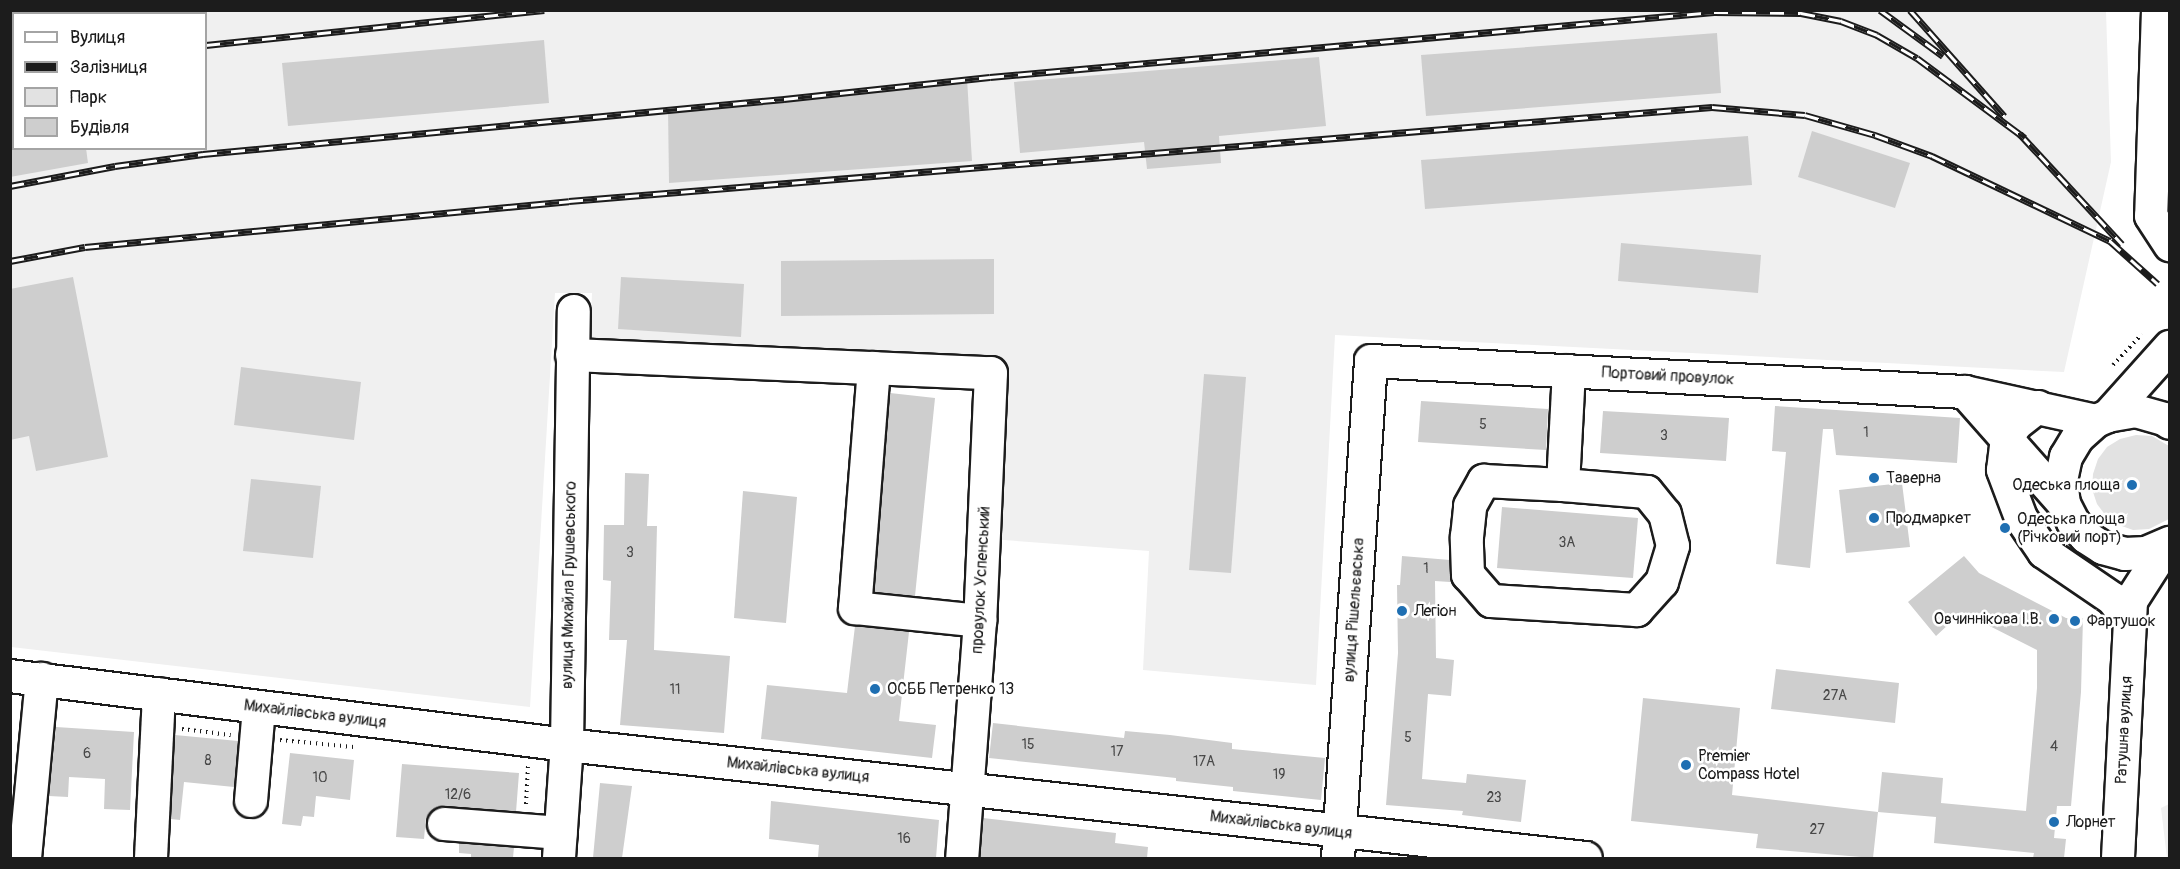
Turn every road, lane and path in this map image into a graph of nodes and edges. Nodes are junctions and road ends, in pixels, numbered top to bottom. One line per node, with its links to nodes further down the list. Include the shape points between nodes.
1 (2158, 10): 2 (street, via 2151,216)
2 (2169, 245)
3 (574, 312): 5 (street, вулиця Михайла Грушевського)
4 (2155, 349): 7 (path); 12 (street); 13 (street)
5 (572, 355): 8 (street); 26 (street, вулиця Михайла Грушевського)
6 (1371, 361): 9 (street, Портовий провулок); 32 (street, вулиця Рішельєвська)
7 (2113, 365)
8 (874, 368): 20 (street, провулок Успенський, via 991,373); 20 (street, via 855,608)
9 (1569, 371): 10 (street, Портовий провулок); 15 (street)
10 (1965, 392): 11 (street, Портовий провулок); 14 (street)
11 (2038, 407): 12 (street, Портовий провулок); 14 (street, via 2016,424)
12 (2102, 419): 13 (street, via 2136,411); 16 (street, via 2078,437 2066,457 2061,480)
13 (2167, 421)
14 (2007, 438): 16 (street); 19 (street, via 2003,470 2021,518 2044,552)
15 (1563, 485): 15 (street, via 1484,481 1470,506 1468,575 1491,601 1637,610 1662,582 1673,546 1665,514 1647,492)
16 (2064, 504): 18 (street, via 2086,537)
17 (2168, 544): 18 (street, via 2146,553 2125,554); 19 (street, Ратушна вулиця)
18 (2103, 548): 19 (street)
19 (2130, 611): 37 (street, Ратушна вулиця)
20 (980, 621): 27 (street, провулок Успенський)
21 (10, 675): 22 (street, Михайлівська вулиця)
22 (42, 679): 23 (street, Михайлівська вулиця); 33 (street)
23 (159, 694): 24 (street, Михайлівська вулиця); 34 (street)
24 (259, 706): 25 (street, Михайлівська вулиця); 28 (street)
25 (530, 741): 26 (street, Михайлівська вулиця); 30 (path)
26 (567, 745): 27 (street, Михайлівська вулиця); 31 (street, вулиця Михайла Грушевського)
27 (968, 788): 32 (street, Михайлівська вулиця); 35 (street, провулок Успенський)
28 (251, 801)
29 (444, 824): 30 (street)
30 (525, 830): 31 (street)
31 (560, 846)
32 (1339, 846): 36 (street, Михайлівська вулиця)
33 (25, 858)
34 (151, 858)
35 (962, 858)
36 (1586, 858)
37 (2118, 858)

